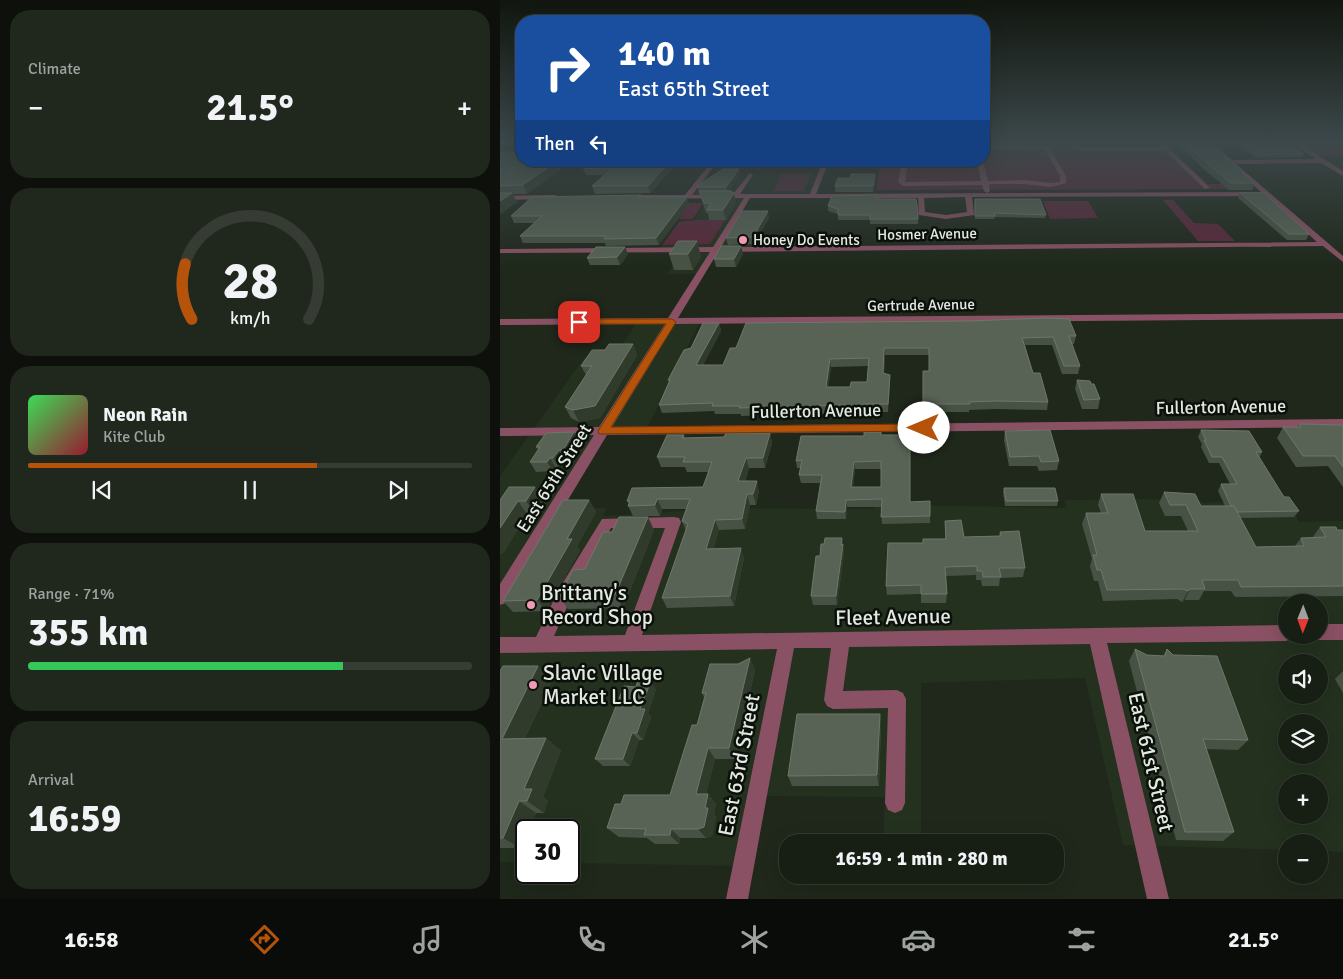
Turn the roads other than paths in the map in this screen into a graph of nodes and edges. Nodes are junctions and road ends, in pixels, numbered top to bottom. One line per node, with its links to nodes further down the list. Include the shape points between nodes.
1 (985, 183): 11 (street)
2 (697, 184): 17 (street)
3 (744, 184): 18 (street)
4 (817, 184): 12 (street)
5 (1042, 184): 6 (street)
6 (1057, 184)
7 (1203, 184): 9 (street)
8 (1256, 184): 10 (street)
9 (1207, 188)
10 (1268, 194): 11 (street); 21 (street)
11 (988, 195): 14 (street)
12 (812, 196): 13 (street); 19 (street)
13 (922, 196): 14 (street); 14 (street, via 922,214 936,218 954,218 971,213)
14 (968, 196)
15 (567, 197): 20 (street)
16 (613, 197): 17 (street)
17 (687, 197): 18 (street)
18 (736, 197): 19 (street)
19 (748, 197): 22 (street, East 65th Street)
20 (500, 198)
21 (1325, 244): 22 (street, Hosmer Avenue); 24 (street)
22 (716, 249): 23 (street, Hosmer Avenue); 27 (street, East 65th Street)
23 (500, 251)
24 (1343, 260)
25 (1343, 316): 27 (street, Gertrude Avenue)
26 (500, 322): 27 (street, Gertrude Avenue)
27 (672, 322): 29 (street, East 65th Street)
28 (1343, 423): 29 (street, Fullerton Avenue)
29 (603, 431): 30 (street, Fullerton Avenue); 31 (street, East 65th Street)
30 (500, 432)
31 (504, 584): 32 (street, East 65th Street)
32 (500, 598)
33 (1328, 632): 34 (street)
34 (1343, 632)
35 (1278, 633): 36 (street, Fleet Avenue)
36 (1097, 636): 37 (street, Fleet Avenue); 44 (street, East 61st Street)
37 (841, 640): 38 (street, Fleet Avenue); 42 (street, via 833,700 897,699)
38 (787, 641): 39 (street, Fleet Avenue); 43 (street, East 63rd Street)
39 (631, 643): 41 (street, Fleet Avenue); 41 (street, via 674,522 607,523 565,594)
40 (500, 645): 41 (street, Fleet Avenue)
41 (540, 645)
42 (895, 803)
43 (737, 899)
44 (1158, 899)

